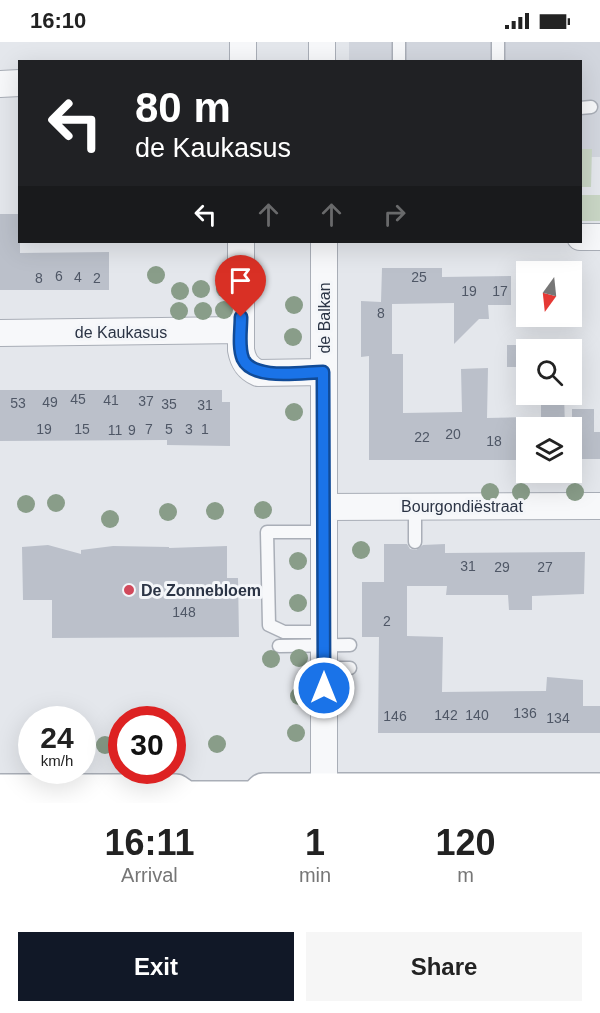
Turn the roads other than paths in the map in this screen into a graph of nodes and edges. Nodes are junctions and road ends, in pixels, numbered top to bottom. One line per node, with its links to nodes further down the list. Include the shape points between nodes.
1 (243, 42): 5 (street)
2 (322, 42): 6 (street)
3 (399, 42): 7 (lane)
4 (498, 42): 8 (lane)
5 (243, 60)
6 (322, 60)
7 (399, 60)
8 (498, 60)
9 (18, 83): 10 (street)
10 (0, 84)
11 (582, 237): 12 (street)
12 (600, 237)
13 (241, 243): 15 (street)
14 (324, 243): 17 (street, de Balkan)
15 (241, 330): 16 (street, de Kaukasus); 17 (street, via 244,361 257,379)
16 (0, 333)
17 (323, 372): 20 (street, de Balkan)
18 (415, 506): 19 (street, Bourgondiëstraat); 20 (street, Bourgondiëstraat); 22 (lane)
19 (600, 506)
20 (324, 507): 21 (street, de Balkan)
21 (324, 532): 25 (street, de Balkan); 25 (lane, via 267,532 269,625)
22 (415, 542)
23 (350, 645): 25 (lane)
24 (279, 646): 25 (lane)
25 (324, 648): 26 (lane); 27 (street, de Balkan)
26 (350, 668)
27 (324, 790): 28 (street); 29 (street, via 263,790 256,784 185,783 176,791)
28 (600, 790)
29 (0, 791)

